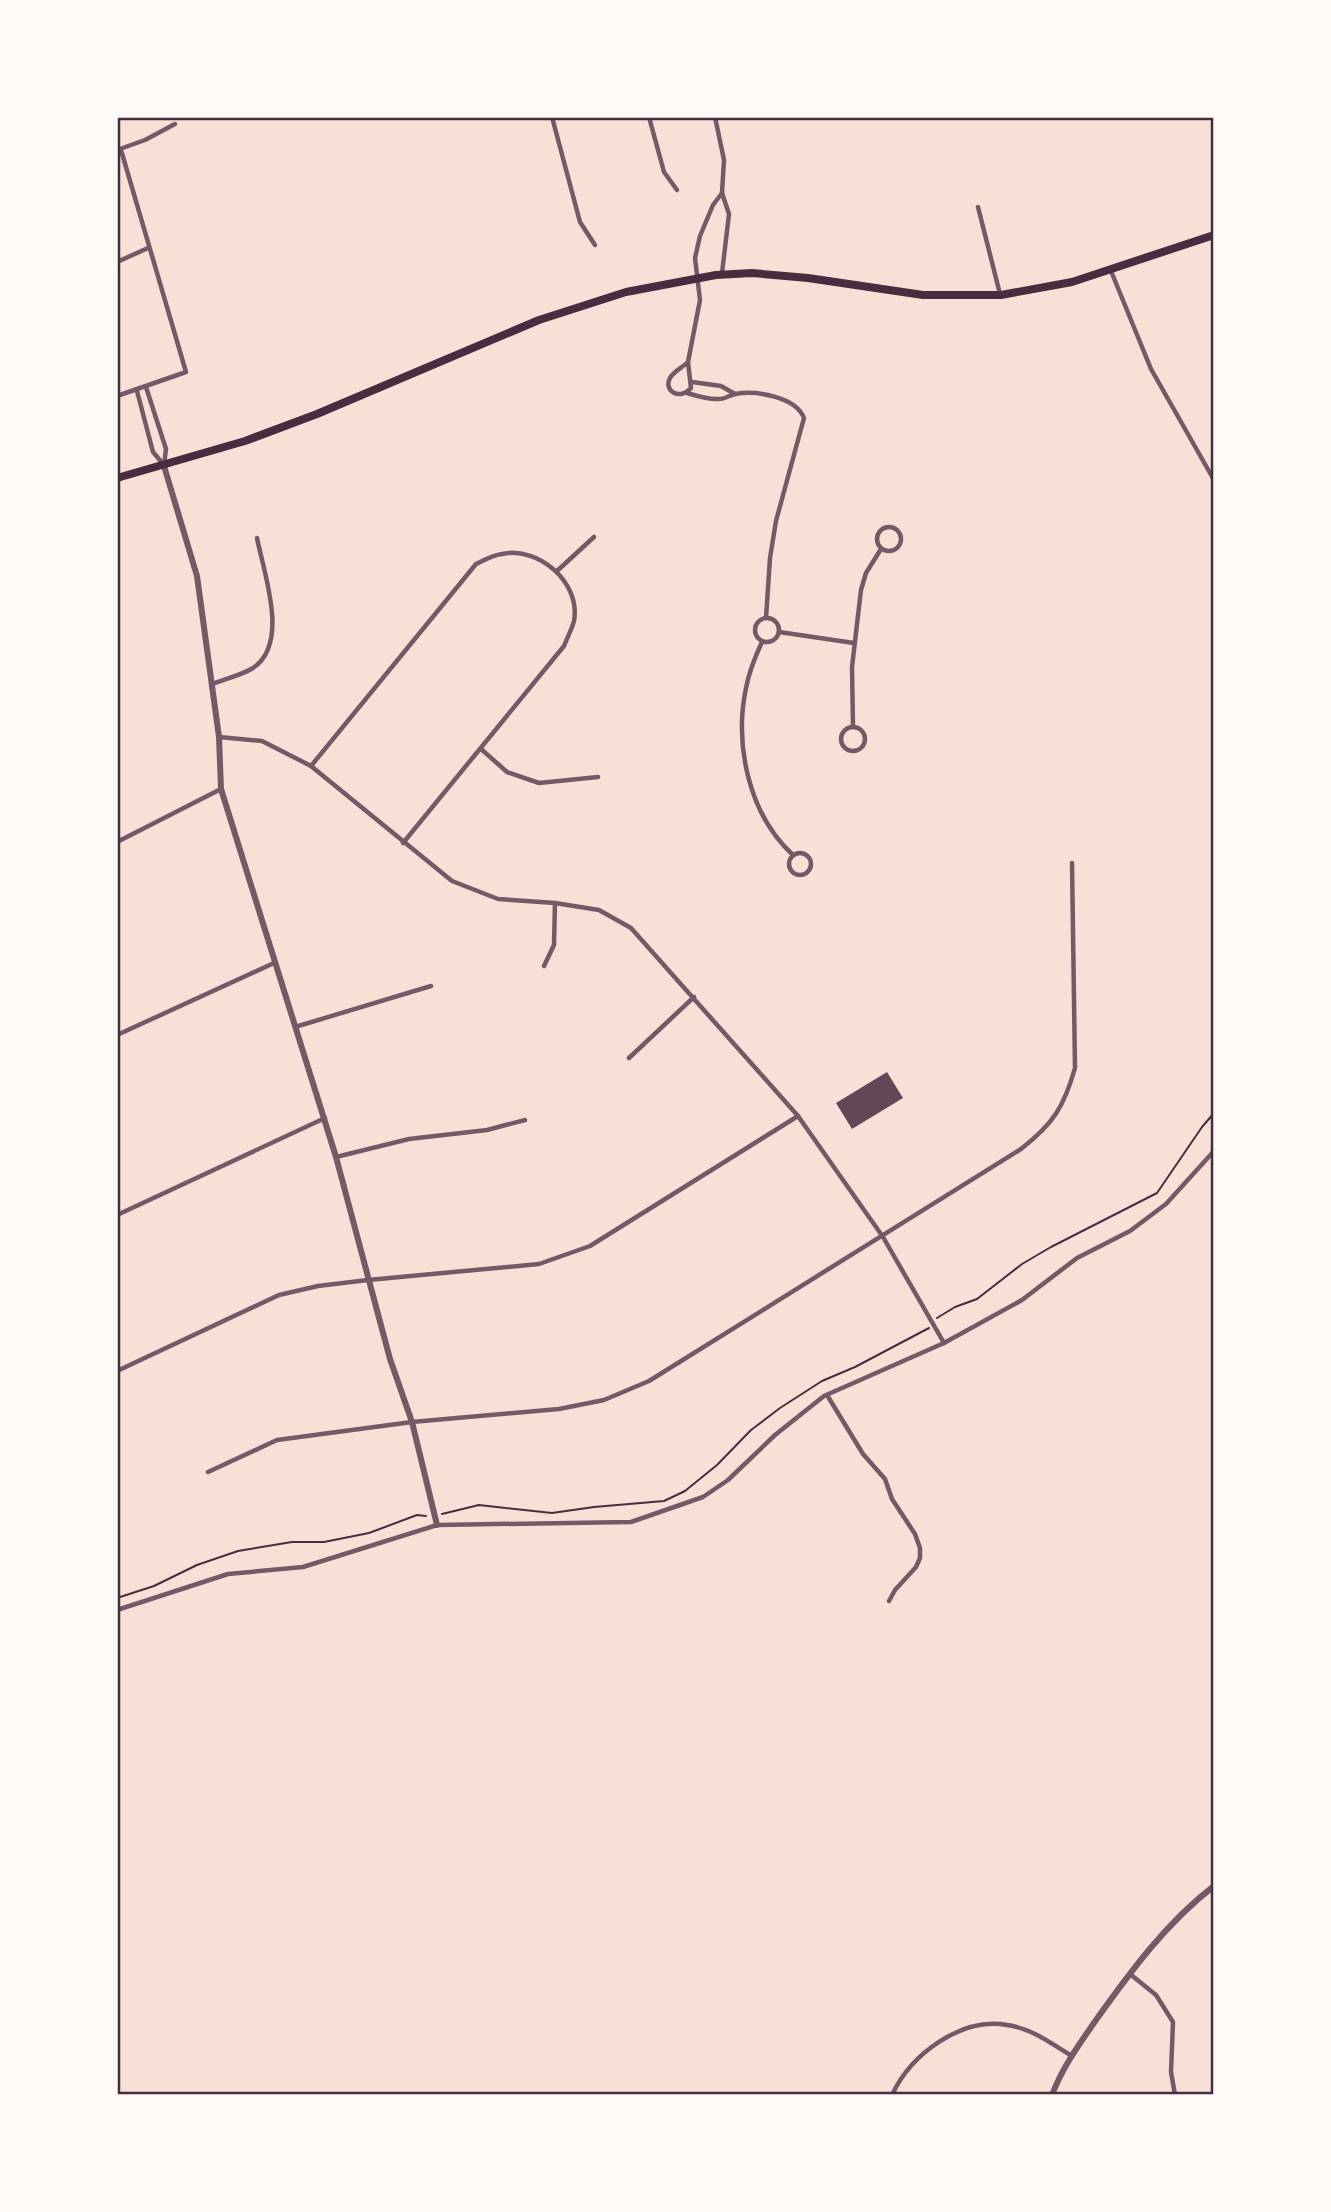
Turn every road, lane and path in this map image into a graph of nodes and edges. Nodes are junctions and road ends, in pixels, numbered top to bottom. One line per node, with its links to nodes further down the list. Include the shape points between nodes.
1 (552, 117): 10 (street, via 580,222)
2 (649, 117): 6 (street, via 664,172)
3 (715, 117): 7 (street, via 723,160)
4 (175, 124): 5 (street)
5 (119, 150): 11 (street)
6 (677, 190)
7 (722, 193): 14 (street, via 729,214); 15 (street, via 700,236)
8 (978, 206): 16 (street)
9 (1214, 235): 13 (main road)
10 (595, 245)
11 (148, 247): 12 (street); 19 (street, via 186,372)
12 (117, 262)
13 (1111, 271): 16 (main road); 26 (street, via 1151,369)
14 (722, 274): 15 (main road); 16 (main road, via 807,278 923,295)
15 (696, 278): 17 (street, via 700,300); 24 (main road, via 626,292 538,320 317,414)
16 (1001, 295)
17 (688, 362): 18 (street); 21 (street, via 669,381 673,393)
18 (692, 382): 21 (street); 22 (street, via 720,386)
19 (146, 387): 20 (street); 24 (street, via 166,449)
20 (136, 391): 23 (street); 24 (street, via 153,452)
21 (687, 393): 22 (street, via 721,400)
22 (736, 394): 31 (street, via 785,400 801,410 804,418 776,521)
23 (117, 396)
24 (164, 466): 25 (main road); 35 (street, via 197,576)
25 (117, 478)
26 (1214, 480)
27 (594, 537): 30 (street)
28 (257, 538): 35 (street, via 274,622 271,647 254,667)
29 (881, 549): 29 (street, via 900,546 894,528 887,527 877,536); 34 (street, via 866,573)
30 (557, 571): 38 (street, via 571,592 574,620 564,646); 39 (street, via 531,555 502,553 476,564)
31 (766, 618): 32 (street, via 776,622); 33 (street, via 755,628)
32 (779, 632): 33 (street, via 776,639); 34 (street)
33 (762, 642): 44 (street, via 745,691 743,742 752,789 763,815)
34 (854, 643): 36 (street)
35 (212, 684): 37 (street)
36 (853, 727): 36 (street, via 846,729 841,741 844,748 857,751 866,740 860,729)
37 (219, 737): 39 (street, via 262,741); 41 (street)
38 (481, 749): 40 (street, via 507,772 539,783); 43 (street)
39 (311, 766): 43 (street)
40 (598, 777)
41 (222, 789): 42 (street); 47 (street)
42 (117, 842)
43 (403, 843): 46 (street, via 452,881 486,895)
44 (793, 855): 44 (street, via 789,868 806,873 810,859 803,853)
45 (1072, 863): 61 (street, via 1076,1058 1067,1096 1052,1122 1021,1149)
46 (555, 903): 48 (street, via 554,944); 50 (street, via 599,910 631,928)
47 (274, 963): 51 (street); 52 (street)
48 (544, 966)
49 (431, 986): 51 (street)
50 (694, 997): 53 (street); 55 (street)
51 (295, 1027): 56 (street)
52 (117, 1035)
53 (629, 1058)
54 (1214, 1113): 63 (path, via 1157,1193 1051,1247 977,1299 948,1310)
55 (798, 1116): 61 (street); 62 (street, via 590,1246 539,1264)
56 (325, 1118): 59 (street); 60 (street)
57 (525, 1120): 59 (street, via 487,1130 409,1139)
58 (1214, 1151): 64 (street, via 1166,1204 1130,1231 1077,1258 1022,1300)
59 (336, 1157): 62 (street)
60 (117, 1215)
61 (883, 1237): 63 (street); 67 (street, via 649,1381 604,1400 559,1409)
62 (368, 1280): 65 (street, via 279,1295); 67 (street)
63 (933, 1323): 64 (street); 69 (path, via 926,1331 822,1381 780,1408 685,1491 664,1501 552,1513 479,1505)
64 (944, 1343): 66 (street)
65 (117, 1371)
66 (827, 1395): 70 (street, via 728,1480 703,1497 674,1508 631,1522); 72 (street, via 863,1454 885,1479 920,1548 916,1567)
67 (412, 1422): 68 (street, via 277,1440); 69 (street)
68 (208, 1472)
69 (434, 1516): 70 (street); 71 (path, via 417,1515 369,1533 324,1542 238,1551)
70 (437, 1525): 73 (street, via 303,1567 228,1574)
71 (117, 1598)
72 (888, 1601)
73 (117, 1610)
74 (1214, 1886): 75 (street, via 1173,1921)
75 (1129, 1973): 76 (street); 79 (street, via 1156,1995 1173,2022)
76 (1072, 2056): 77 (street, via 1023,2029 975,2026 938,2041); 78 (street)
77 (892, 2095)
78 (1052, 2095)
79 (1175, 2095)

